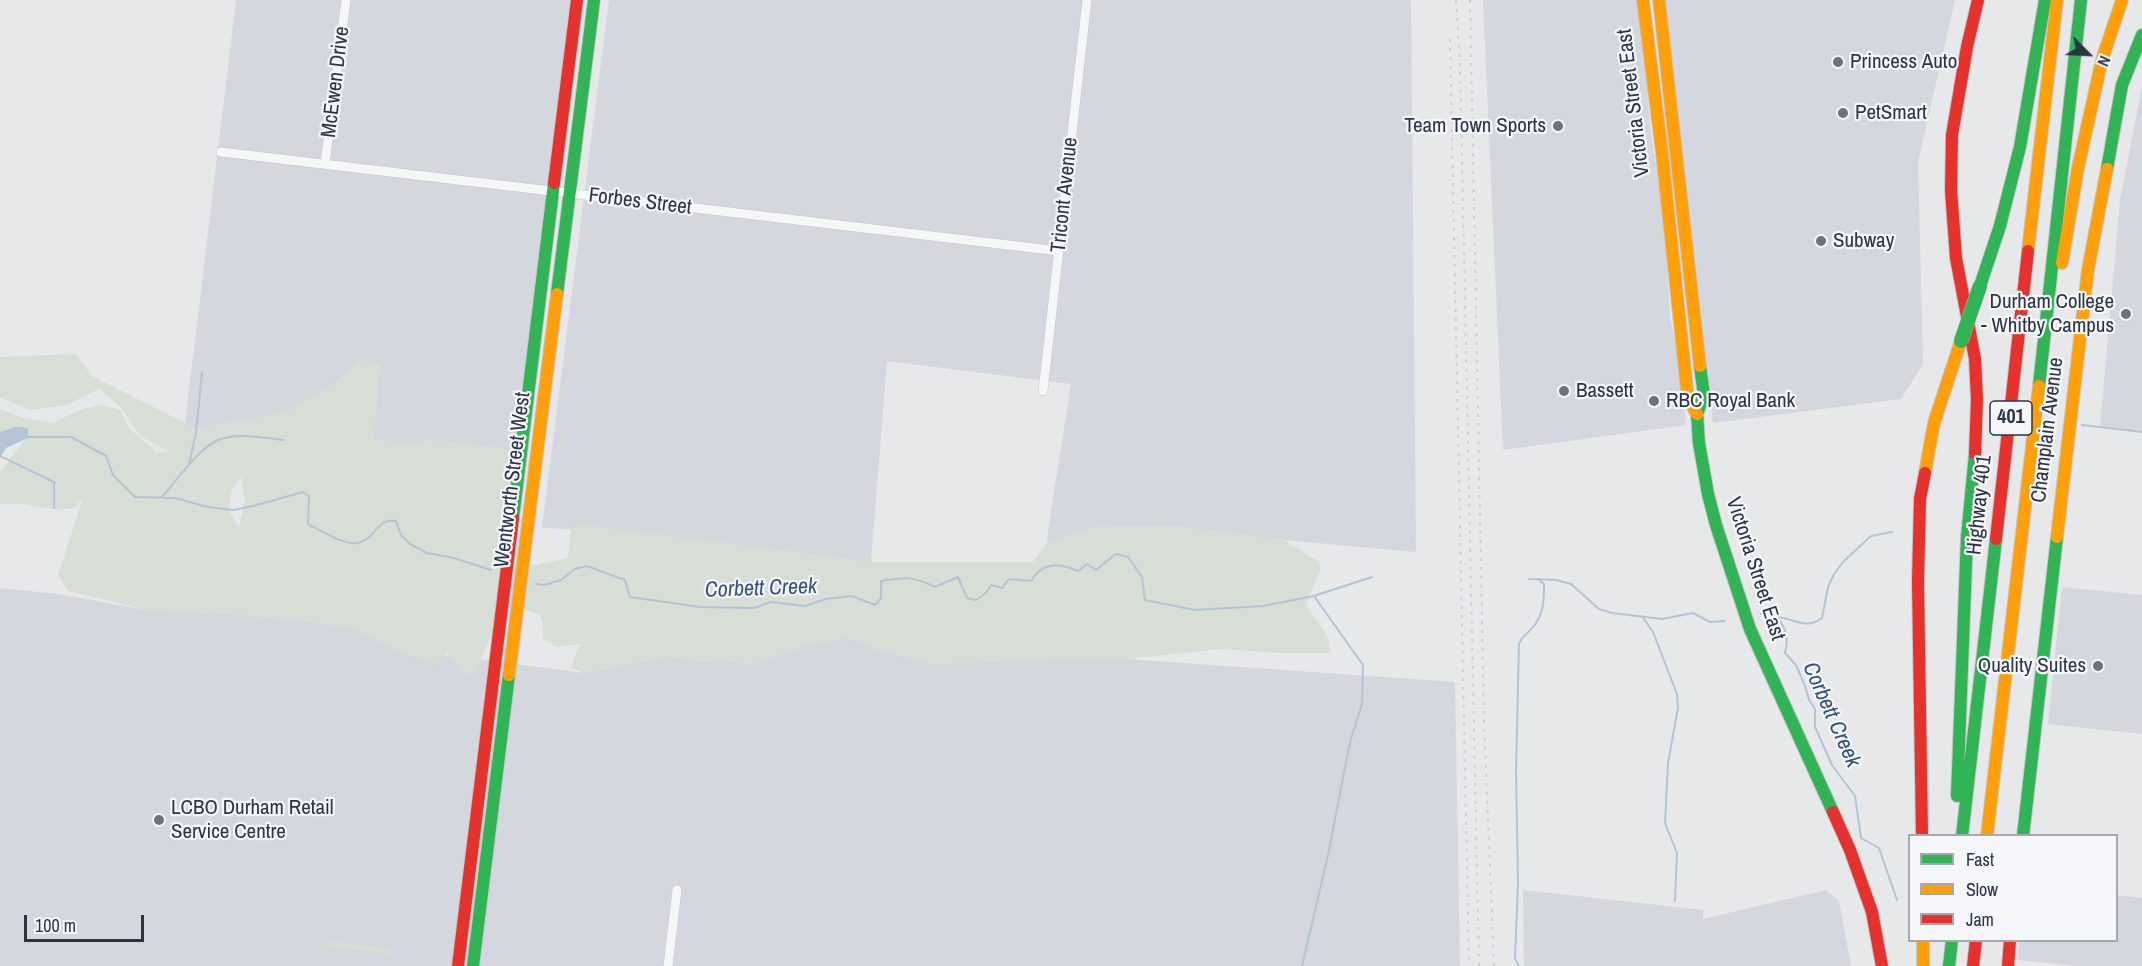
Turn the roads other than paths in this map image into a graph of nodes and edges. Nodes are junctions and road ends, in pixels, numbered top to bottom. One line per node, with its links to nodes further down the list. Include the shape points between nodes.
1 (346, 0): 16 (street, McEwen Drive)
2 (577, 0): 17 (main road, Wentworth Street West)
3 (594, 0): 18 (main road, Wentworth Street West)
4 (1087, 0): 19 (street, Tricont Avenue)
5 (1643, 0): 21 (main road, Victoria Street East, via 1688,399)
6 (1659, 0): 21 (main road, Victoria Street East, via 1704,395)
7 (1978, 0): 14 (main road)
8 (1984, 0): 14 (main road)
9 (2045, 0): 23 (main road, bridge, via 2020,147 2003,217 1934,423 1923,476 1918,581)
10 (2057, 0): 25 (main road, Highway 401 / 401)
11 (2081, 0): 22 (main road, Highway 401 / 401)
12 (2122, 0): 22 (main road, via 2102,60 2079,168)
13 (2142, 35): 27 (main road, Champlain Avenue, via 2122,85 2088,270)
14 (1967, 47): 24 (main road, via 1952,135 1952,190 1956,258 1975,359 1977,399 1967,537)
15 (221, 152): 16 (street, Forbes Street)
16 (325, 164): 17 (street, Forbes Street)
17 (553, 192): 18 (street, Forbes Street); 33 (main road, Wentworth Street West)
18 (569, 194): 19 (street, Forbes Street); 34 (main road, Wentworth Street West)
19 (1059, 251): 20 (street, Tricont Avenue)
20 (1043, 391)
21 (1697, 414): 36 (main road, Victoria Street East, via 1711,504 1750,629 1850,850 1872,912)
22 (2028, 483): 26 (main road, Highway 401 / 401)
23 (1922, 834)
24 (1956, 834)
25 (1962, 834)
26 (1987, 834)
27 (2023, 834)
28 (677, 890): 35 (street)
29 (1923, 942): 37 (main road)
30 (1952, 942): 38 (main road)
31 (1976, 942): 39 (main road)
32 (2010, 942): 40 (main road)
33 (458, 966)
34 (473, 966)
35 (668, 966)
36 (1882, 966)
37 (1923, 966)
38 (1949, 966)
39 (1973, 966)
40 (2008, 966)

